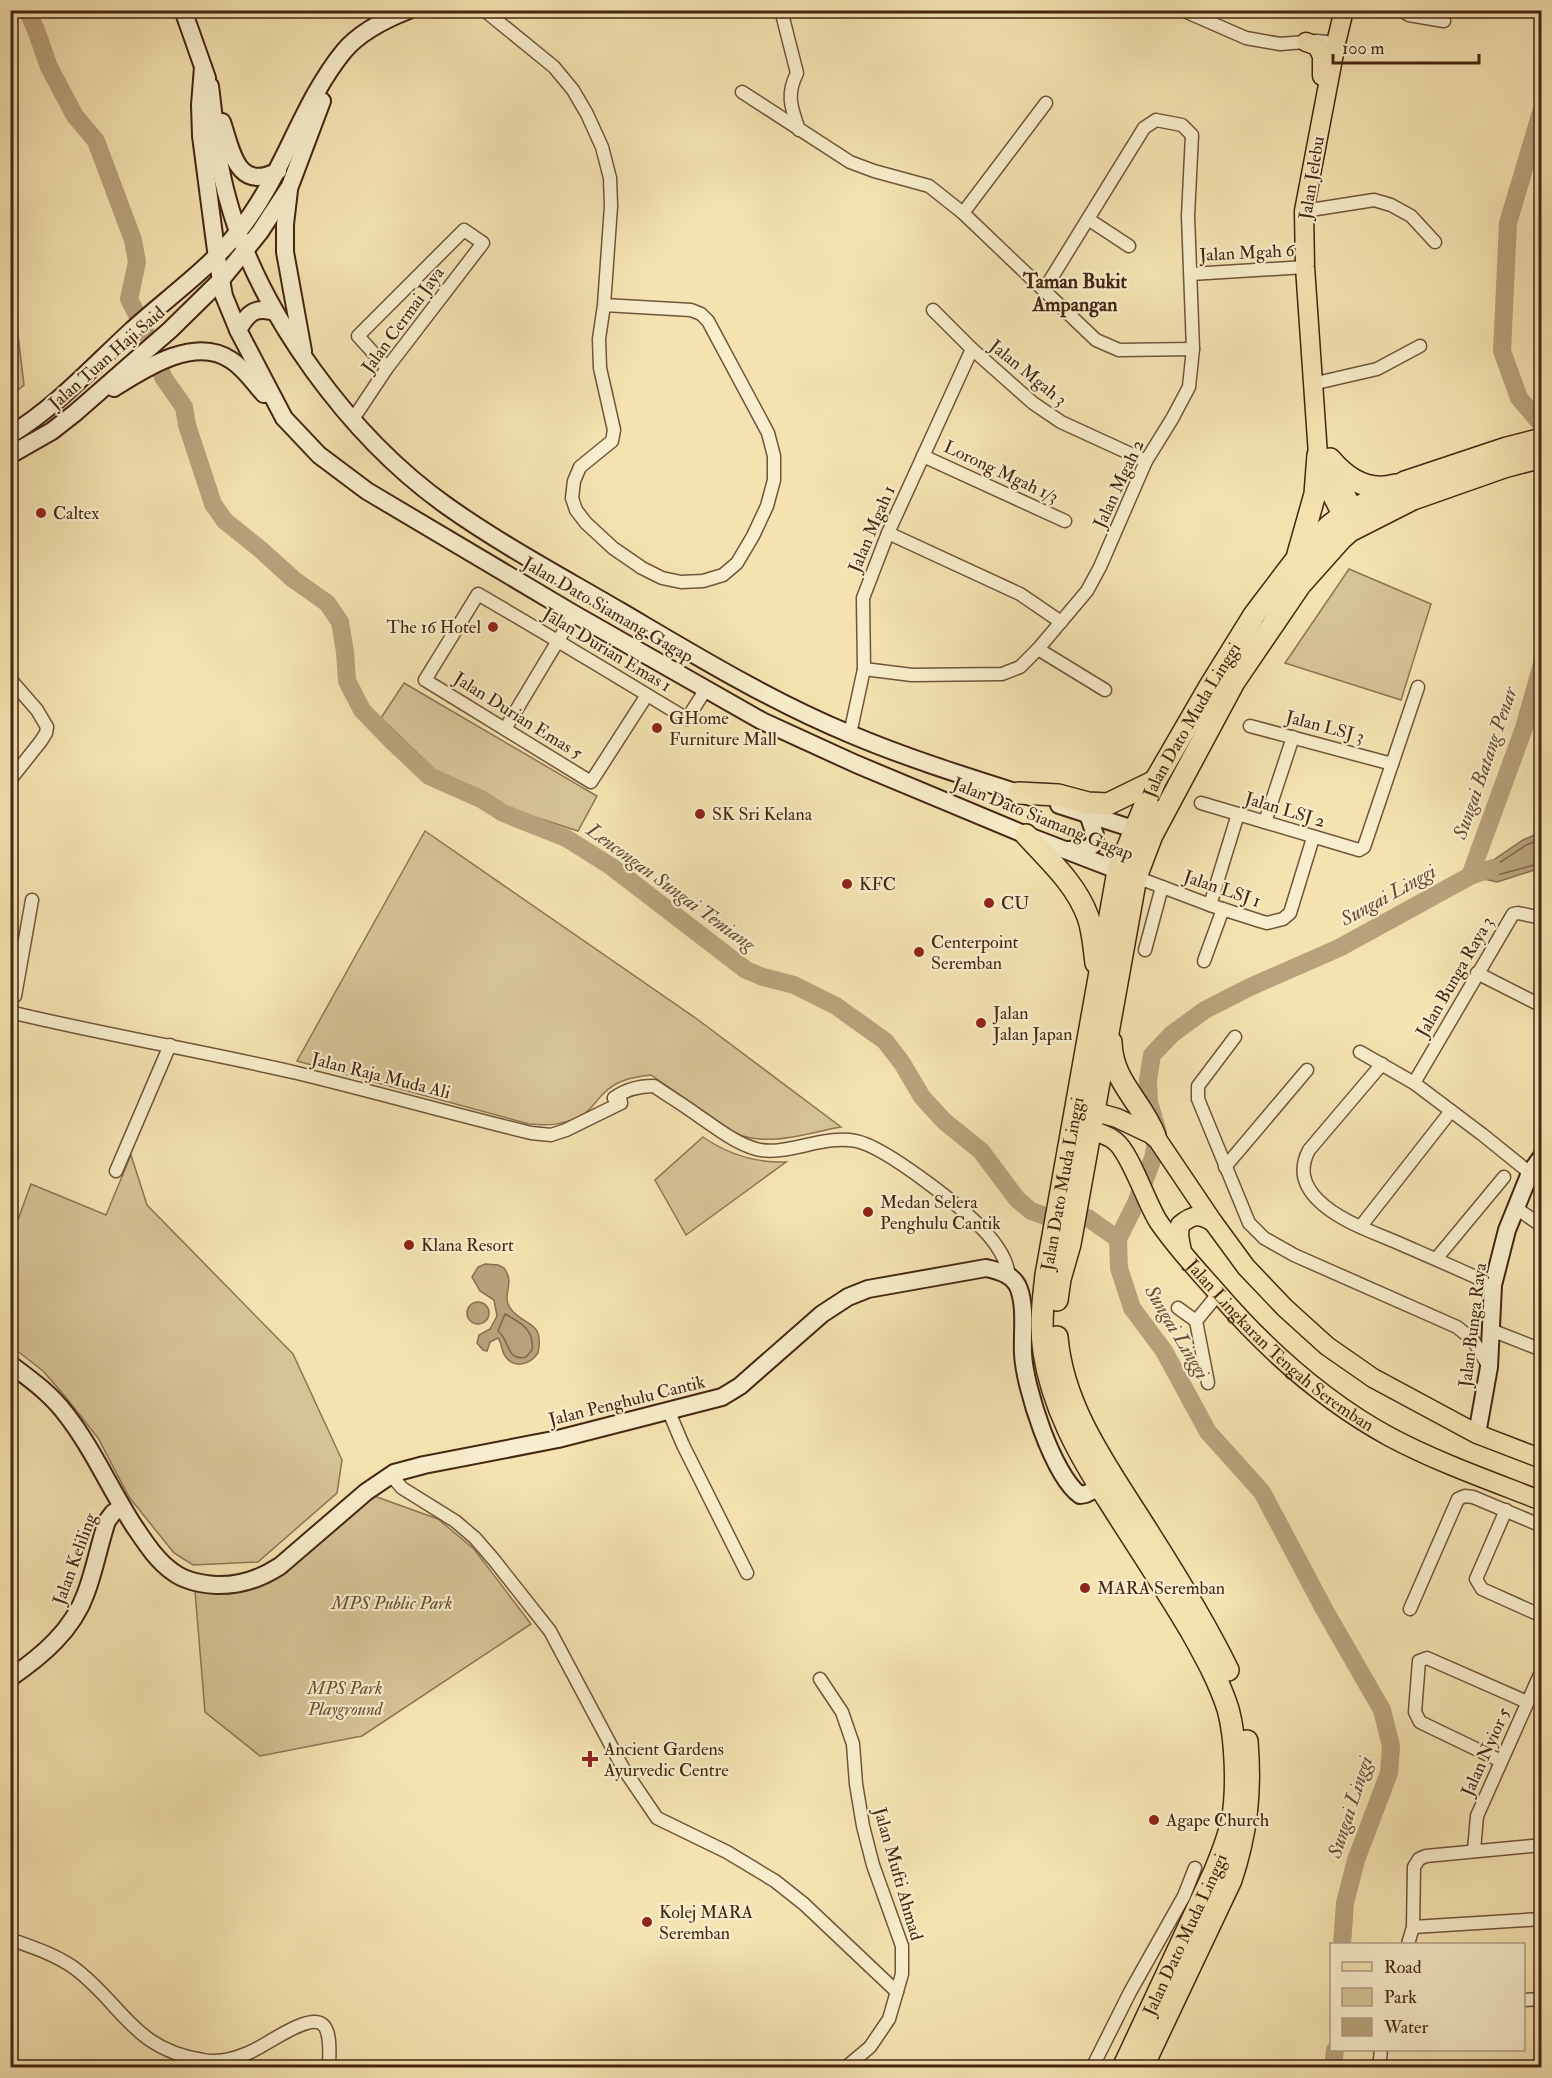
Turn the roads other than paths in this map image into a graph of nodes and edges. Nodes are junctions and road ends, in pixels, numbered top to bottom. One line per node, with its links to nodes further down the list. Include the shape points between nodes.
1 (183, 10): 11 (main road)
2 (409, 10): 12 (main road, via 362,35 345,50)
3 (484, 10): 33 (street, via 554,67 573,90 602,147 610,178 611,206)
4 (781, 10): 17 (street, via 797,73 790,95)
5 (1182, 10): 9 (street, via 1246,38 1280,44)
6 (1400, 10): 8 (street)
7 (1344, 13): 9 (main road, via 1327,32); 10 (main road, Jalan Jelebu)
8 (1444, 21)
9 (1306, 42): 10 (street); 16 (main road, via 1317,46 1322,56)
10 (1336, 43): 16 (main road, Jalan Jelebu)
11 (202, 67): 13 (main road); 22 (main road, Jalan Dato Siamang Gagap, via 201,136)
12 (329, 74): 18 (main road); 19 (main road, via 320,109)
13 (210, 86): 18 (main road, via 238,167 260,177); 24 (main road, Jalan Dato Siamang Gagap, via 222,179)
14 (742, 92): 17 (street)
15 (1046, 103): 21 (street)
16 (1322, 120): 20 (main road, Jalan Jelebu)
17 (799, 130): 21 (street, via 850,162 929,186)
18 (278, 171): 24 (main road)
19 (290, 186): 24 (main road); 40 (main road, via 285,252)
20 (1304, 211): 25 (street, via 1374,200 1401,209); 28 (main road, Jalan Jelebu)
21 (963, 213): 32 (street)
22 (211, 219): 27 (main road, Jalan Dato Siamang Gagap); 31 (main road, via 208,242)
23 (1088, 219): 26 (street); 29 (street, Jalan Mgah 2, via 1144,128 1156,120 1182,125 1192,135 1188,216); 32 (street)
24 (242, 241): 27 (main road, Jalan Tuan Haji Said); 30 (main road, Jalan Tuan Haji Said); 35 (main road, Jalan Dato Siamang Gagap)
25 (1435, 242)
26 (1129, 246)
27 (217, 258): 30 (main road, Jalan Dato Siamang Gagap); 31 (main road, Jalan Tuan Haji Said)
28 (1305, 267): 29 (street, Jalan Mgah 6); 43 (main road, Jalan Jelebu)
29 (1191, 274): 38 (street, Jalan Mgah 2)
30 (221, 280): 36 (main road, Jalan Dato Siamang Gagap); 41 (main road, Jalan Tuan Haji Said, via 170,330)
31 (188, 282): 46 (main road, Jalan Tuan Haji Said, via 82,379)
32 (1044, 290): 38 (street, via 1096,340 1119,350)
33 (604, 305): 33 (street, via 691,310 701,314 768,433 774,456 774,480 767,506 737,563 723,575 703,581 662,578 614,548 576,510 572,498 580,467 612,441 614,429 600,368)
34 (933, 310): 39 (street, Jalan Mgah 3)
35 (275, 312): 36 (main road, via 256,311 248,315); 40 (main road, Jalan Dato Siamang Gagap)
36 (238, 330): 44 (main road, Jalan Dato Siamang Gagap)
37 (1420, 346): 43 (street, via 1377,369)
38 (1193, 349): 53 (street, Jalan Mgah 2, via 1189,387)
39 (972, 350): 49 (street, Jalan Mgah 1); 53 (street, Jalan Mgah 3, via 1061,422)
40 (305, 359): 45 (main road, Jalan Dato Siamang Gagap)
41 (147, 360): 44 (main road, via 198,351 231,359); 48 (main road, Jalan Tuan Haji Said, via 52,431)
42 (387, 368): 42 (street, Jalan Cermai Jaya, via 358,336 464,230 483,243); 45 (street, Jalan Cermai Jaya)
43 (1312, 384): 50 (main road, Jalan Jelebu)
44 (284, 418): 59 (main road, Jalan Dato Siamang Gagap, via 319,455 367,491)
45 (353, 419): 72 (main road, Jalan Dato Siamang Gagap, via 414,480 499,540 734,677)
46 (10, 435)
47 (1542, 439): 51 (highway, Jalan Dato Muda Linggi)
48 (10, 455)
49 (923, 456): 56 (street, Lorong Mgah 1/3); 57 (street, Jalan Mgah 1)
50 (1324, 457): 54 (highway, via 1355,482 1380,487); 55 (main road, Jalan Jelebu, via 1328,488); 58 (highway)
51 (1505, 457): 52 (highway, Jalan Dato Muda Linggi); 54 (highway, Jalan Dato Muda Linggi); 55 (highway, Jalan Dato Muda Linggi, via 1413,499)
52 (1542, 457)
53 (1146, 461): 60 (street, Jalan Mgah 2, via 1088,591)
54 (1405, 482): 55 (highway, Jalan Dato Muda Linggi)
55 (1352, 520): 58 (highway, Jalan Dato Muda Linggi, via 1329,526); 82 (highway, Jalan Dato Muda Linggi, via 1300,585 1234,682)
56 (1065, 521)
57 (888, 533): 60 (street, via 1025,597); 63 (street, Jalan Mgah 1, via 863,598)
58 (1295, 561): 76 (highway, Jalan Dato Muda Linggi, via 1250,623)
59 (574, 615): 61 (street); 67 (main road, Jalan Dato Siamang Gagap)
60 (1061, 622): 62 (street, Jalan Mgah 2)
61 (558, 642): 65 (street, Jalan Durian Emas 1, via 478,594); 69 (street, Jalan Durian Emas 1); 71 (street)
62 (1038, 649): 63 (street, Jalan Mgah 2, via 1020,667 1002,674 912,675); 68 (street)
63 (864, 669): 72 (street, Jalan Mgah 1)
64 (10, 679): 75 (street, via 47,727 41,741)
65 (425, 680): 71 (street, Jalan Durian Emas 5)
66 (1418, 687): 74 (street)
67 (706, 689): 69 (street, Jalan Durian Emas 1, via 687,719); 83 (main road, Jalan Dato Siamang Gagap, via 762,721 836,755)
68 (1105, 690)
69 (647, 695): 71 (street, Jalan Durian Emas 5, via 591,782)
70 (1250, 726): 73 (street, Jalan LSJ 3)
71 (505, 729)
72 (850, 734): 77 (main road, Jalan Dato Siamang Gagap)
73 (1293, 736): 74 (street, Jalan LSJ 3); 81 (street)
74 (1392, 764): 84 (street, Jalan LSJ 2, via 1366,842 1359,850)
75 (10, 780)
76 (1155, 780): 77 (highway, via 1108,804); 82 (highway, Jalan Dato Muda Linggi)
77 (1019, 793): 79 (main road, Jalan Dato Siamang Gagap)
78 (1201, 803): 80 (street, Jalan LSJ 2)
79 (1088, 814): 82 (main road, Jalan Dato Siamang Gagap); 85 (main road, via 1094,844 1088,849)
80 (1238, 814): 81 (street, Jalan LSJ 2); 89 (street)
81 (1264, 822): 84 (street, Jalan LSJ 2)
82 (1143, 832): 86 (highway, Jalan Dato Muda Linggi)
83 (1026, 835): 85 (main road, Jalan Dato Siamang Gagap); 95 (highway, via 1076,892 1088,917)
84 (1313, 838): 90 (street, Jalan LSJ 1, via 1290,913 1283,919 1267,923)
85 (1065, 850): 86 (main road, Jalan Dato Siamang Gagap)
86 (1127, 874): 87 (street, Jalan LSJ 1); 95 (highway, Jalan Dato Muda Linggi); 99 (highway, Jalan Dato Muda Linggi)
87 (1162, 887): 89 (street, Jalan LSJ 1); 92 (street)
88 (32, 900): 96 (street, via 15,996)
89 (1210, 905): 90 (street, Jalan LSJ 1)
90 (1223, 909): 93 (street)
91 (1542, 918): 94 (street, Jalan Bunga Raya 3, via 1513,914)
92 (1144, 951)
93 (1204, 961)
94 (1477, 973): 97 (street); 105 (street, Jalan Bunga Raya 3)
95 (1098, 978): 107 (highway, Jalan Dato Muda Linggi)
96 (10, 1000)
97 (1542, 1006)
98 (10, 1012): 101 (street, Jalan Raja Muda Ali)
99 (1110, 1024): 107 (highway, Jalan Dato Muda Linggi); 108 (highway, via 1111,1052 1120,1081 1149,1119)
100 (1235, 1036): 110 (street, via 1198,1086 1198,1099)
101 (170, 1046): 111 (street); 120 (street, Jalan Raja Muda Ali, via 299,1074 531,1133 551,1135 566,1130 621,1103 620,1097 614,1098 624,1091 654,1086 733,1140 757,1149 854,1140 894,1158 970,1216 997,1246)
102 (1360, 1052): 103 (street)
103 (1382, 1065): 105 (street); 116 (street, via 1303,1161 1306,1181 1319,1201)
104 (1307, 1070): 110 (street)
105 (1414, 1083): 106 (street)
106 (1451, 1111): 112 (street); 116 (street)
107 (1084, 1119): 108 (main road, via 1117,1118); 118 (main road, Jalan Lingkaran Tengah Seremban, via 1125,1151 1157,1219); 134 (highway, Jalan Dato Muda Linggi, via 1062,1243 1043,1302 1042,1327 1049,1377 1060,1411 1079,1452)
108 (1155, 1136): 115 (main road, Jalan Lingkaran Tengah Seremban)
109 (1542, 1156): 112 (main road, Jalan Bunga Raya)
110 (1225, 1167): 128 (street, via 1249,1223 1264,1238 1457,1327 1473,1340)
111 (116, 1171)
112 (1530, 1173): 114 (main road, Jalan Bunga Raya)
113 (1504, 1177): 119 (street)
114 (1516, 1208): 117 (street); 121 (main road, Jalan Bunga Raya)
115 (1213, 1222): 118 (main road, via 1194,1215 1180,1225); 131 (main road, Jalan Lingkaran Tengah Seremban, via 1246,1267 1327,1346 1372,1378)
116 (1361, 1227): 119 (street)
117 (1542, 1227)
118 (1182, 1252): 122 (main road, Jalan Lingkaran Tengah Seremban)
119 (1436, 1259): 121 (street)
120 (1009, 1276): 130 (main road, Jalan Penghulu Cantik, via 978,1269 868,1289 848,1297 822,1314 740,1386 722,1397); 134 (main road, via 1019,1288 1023,1305 1025,1373 1035,1413 1070,1486 1080,1495)
121 (1493, 1285): 125 (main road, Jalan Bunga Raya)
122 (1218, 1294): 124 (street); 135 (main road, Jalan Lingkaran Tengah Seremban, via 1284,1361 1331,1399 1390,1437 1470,1474)
123 (1178, 1308): 124 (street)
124 (1196, 1321): 129 (street)
125 (1491, 1330): 126 (street); 128 (main road, Jalan Bunga Raya)
126 (1542, 1350)
127 (10, 1364): 136 (main road, Jalan Keliling, via 66,1413)
128 (1489, 1367): 131 (main road, Jalan Bunga Raya)
129 (1208, 1383)
130 (669, 1412): 133 (main road, Jalan Penghulu Cantik); 139 (street)
131 (1477, 1434): 132 (main road, Jalan Lingkaran Tengah Seremban)
132 (1542, 1459)
133 (391, 1475): 136 (main road, Jalan Penghulu Cantik, via 280,1566 240,1584 203,1584 173,1572 154,1554); 154 (street, via 402,1488 475,1538 550,1631 623,1768 657,1818 775,1881)
134 (1107, 1483): 161 (highway, Jalan Dato Muda Linggi, via 1217,1682 1233,1732 1234,1762 1232,1820 1225,1846); 162 (highway, Jalan Dato Muda Linggi, via 1194,1605 1241,1706 1249,1762 1246,1823 1231,1880)
135 (1542, 1501)
136 (122, 1507): 143 (main road, Jalan Keliling, via 107,1521 86,1595 72,1622 44,1652)
137 (1506, 1510): 138 (street); 140 (street, via 1465,1496 1458,1499); 141 (street, via 1476,1579 1482,1589)
138 (1542, 1526)
139 (747, 1573)
140 (1410, 1609)
141 (1542, 1616)
142 (1541, 1675): 145 (street, Jalan Nyior 5)
143 (10, 1678)
144 (820, 1679): 154 (street, Jalan Mufti Ahmad, via 842,1712 853,1744 863,1826 902,1946 902,1974)
145 (1527, 1702): 146 (street, Jalan Nyior 5); 146 (street, via 1427,1658 1417,1665 1415,1712 1420,1722)
146 (1501, 1761): 148 (street, Jalan Nyior 5, via 1477,1816)
147 (1542, 1845): 148 (street)
148 (1474, 1850): 151 (street, via 1419,1859 1414,1867)
149 (1195, 1868): 160 (street, via 1184,1896)
150 (1542, 1919): 151 (street)
151 (1413, 1927): 153 (street)
152 (10, 1939): 158 (street, via 55,1956 74,1968 137,2031 179,2055 206,2061 227,2060 250,2053 313,2021 321,2023 328,2035)
153 (1408, 1943)
154 (897, 1992): 159 (street, Jalan Mufti Ahmad, via 889,2019 870,2047)
155 (1542, 1999): 156 (street)
156 (1525, 2000)
157 (1382, 2051): 163 (street)
158 (329, 2067)
159 (844, 2067)
160 (1092, 2067)
161 (1123, 2067)
162 (1142, 2067)
163 (1379, 2067)

